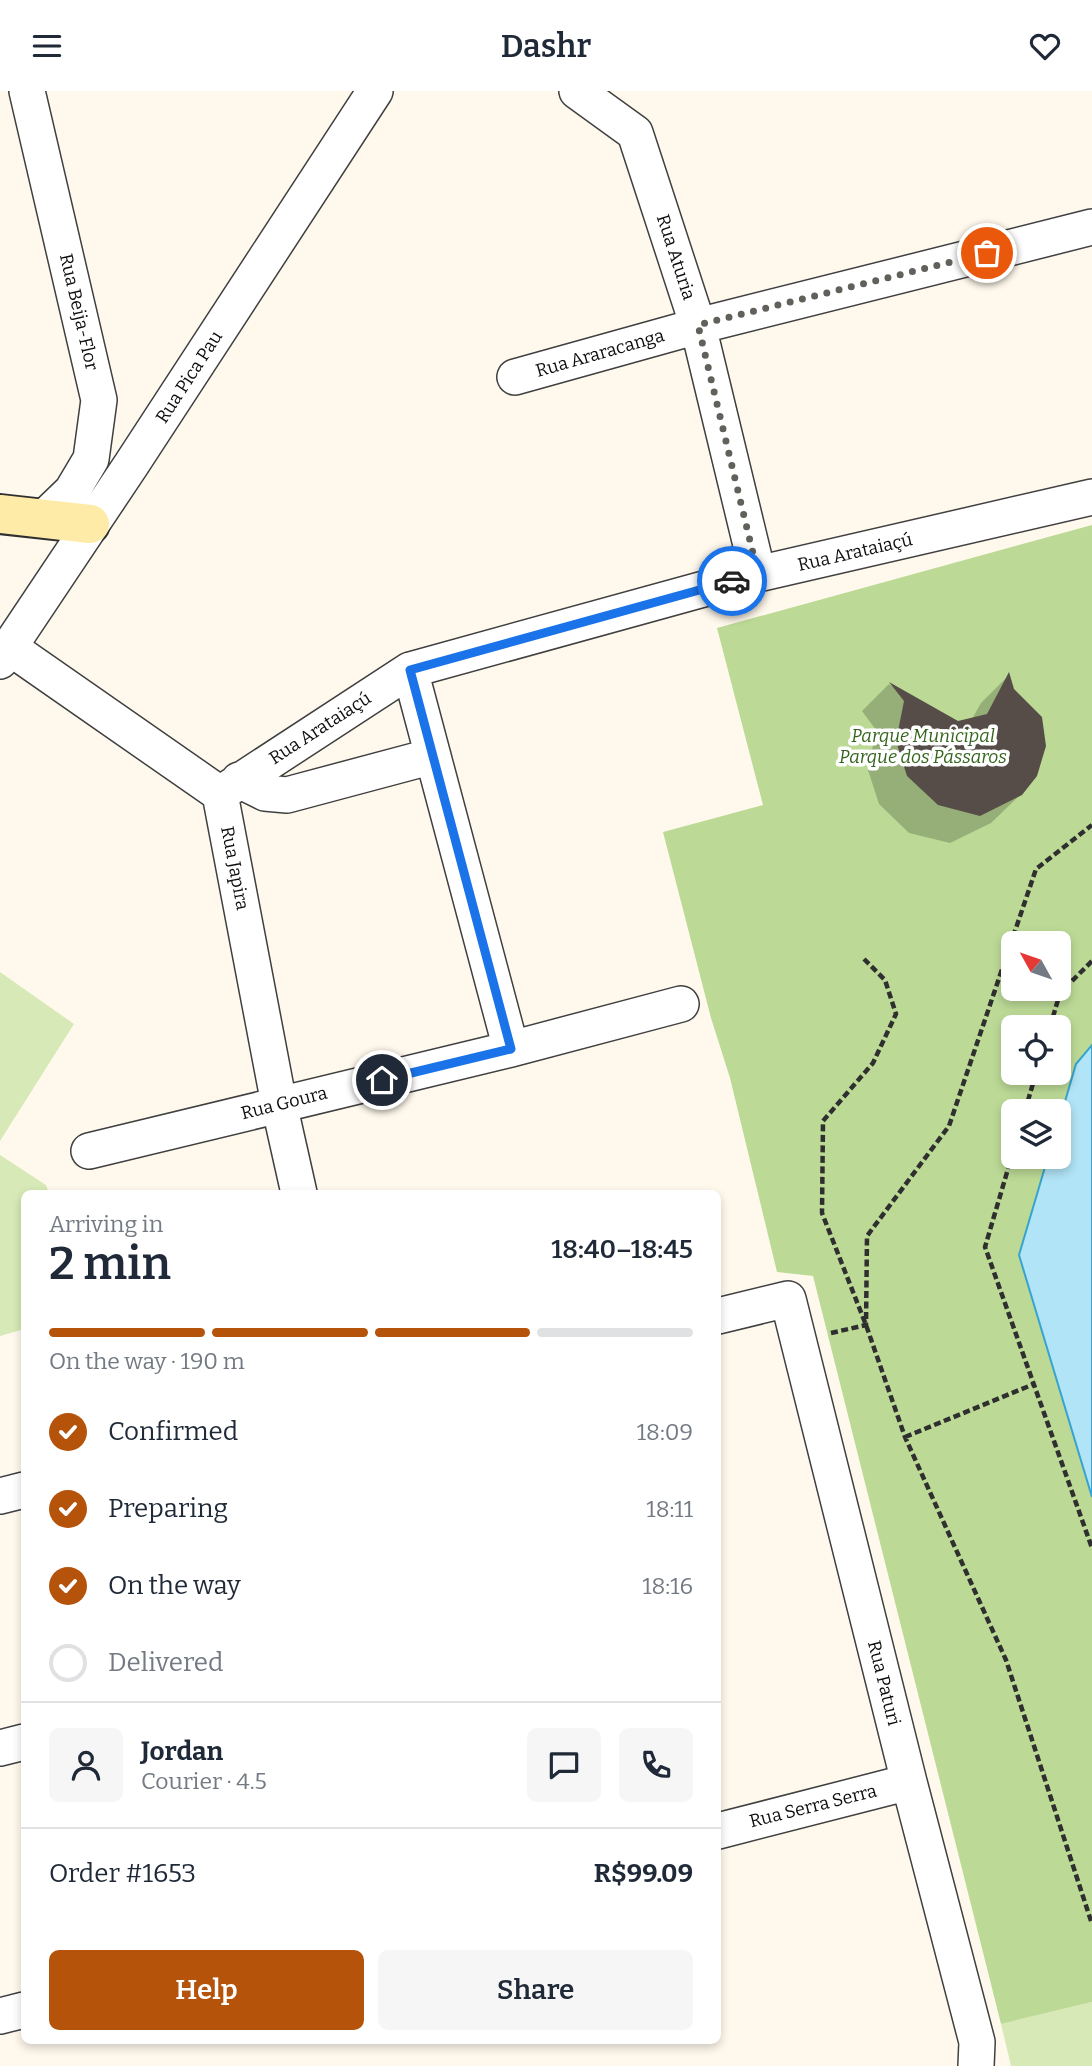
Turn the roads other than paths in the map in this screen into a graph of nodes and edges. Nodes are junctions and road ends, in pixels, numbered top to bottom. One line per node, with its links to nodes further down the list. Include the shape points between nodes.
1 (27, 91): 9 (street, Rua Beija-Flor, via 99,400 90,459 72,491)
2 (375, 91): 10 (street, Rua Pica Pau)
3 (577, 91): 5 (street, Rua Aturia, via 635,133)
4 (1092, 227): 5 (street, Rua Araracanga)
5 (698, 325): 6 (street, Rua Araracanga); 11 (street, Rua Aturia)
6 (515, 377)
7 (1092, 497): 11 (street, Rua Arataiaçú)
8 (0, 514): 9 (street)
9 (44, 518): 10 (street)
10 (90, 524): 12 (street, Rua Pica Pau)
11 (758, 574): 13 (street, Rua Arataiaçú)
12 (5, 654): 15 (street)
13 (410, 670): 14 (street); 15 (street, Rua Arataiaçú)
14 (433, 756): 15 (street, Rua Arataiaçú, via 287,795); 17 (street)
15 (230, 787): 18 (street, Rua Japira)
16 (681, 1003): 17 (street, Rua Goura)
17 (511, 1049): 18 (street, Rua Goura)
18 (279, 1104): 19 (street, Rua Goura); 20 (street, Rua Japira)
19 (89, 1151)
20 (298, 1190)
21 (721, 1315): 26 (street, Rua Paturi, via 788,1299)
22 (21, 1491): 23 (street)
23 (0, 1496)
24 (21, 1743): 25 (street)
25 (0, 1748)
26 (909, 1782): 27 (street, Rua Serra Serra); 30 (street, Rua Paturi, via 977,2042)
27 (721, 1830)
28 (21, 2011): 29 (street)
29 (0, 2016)
30 (976, 2066)

